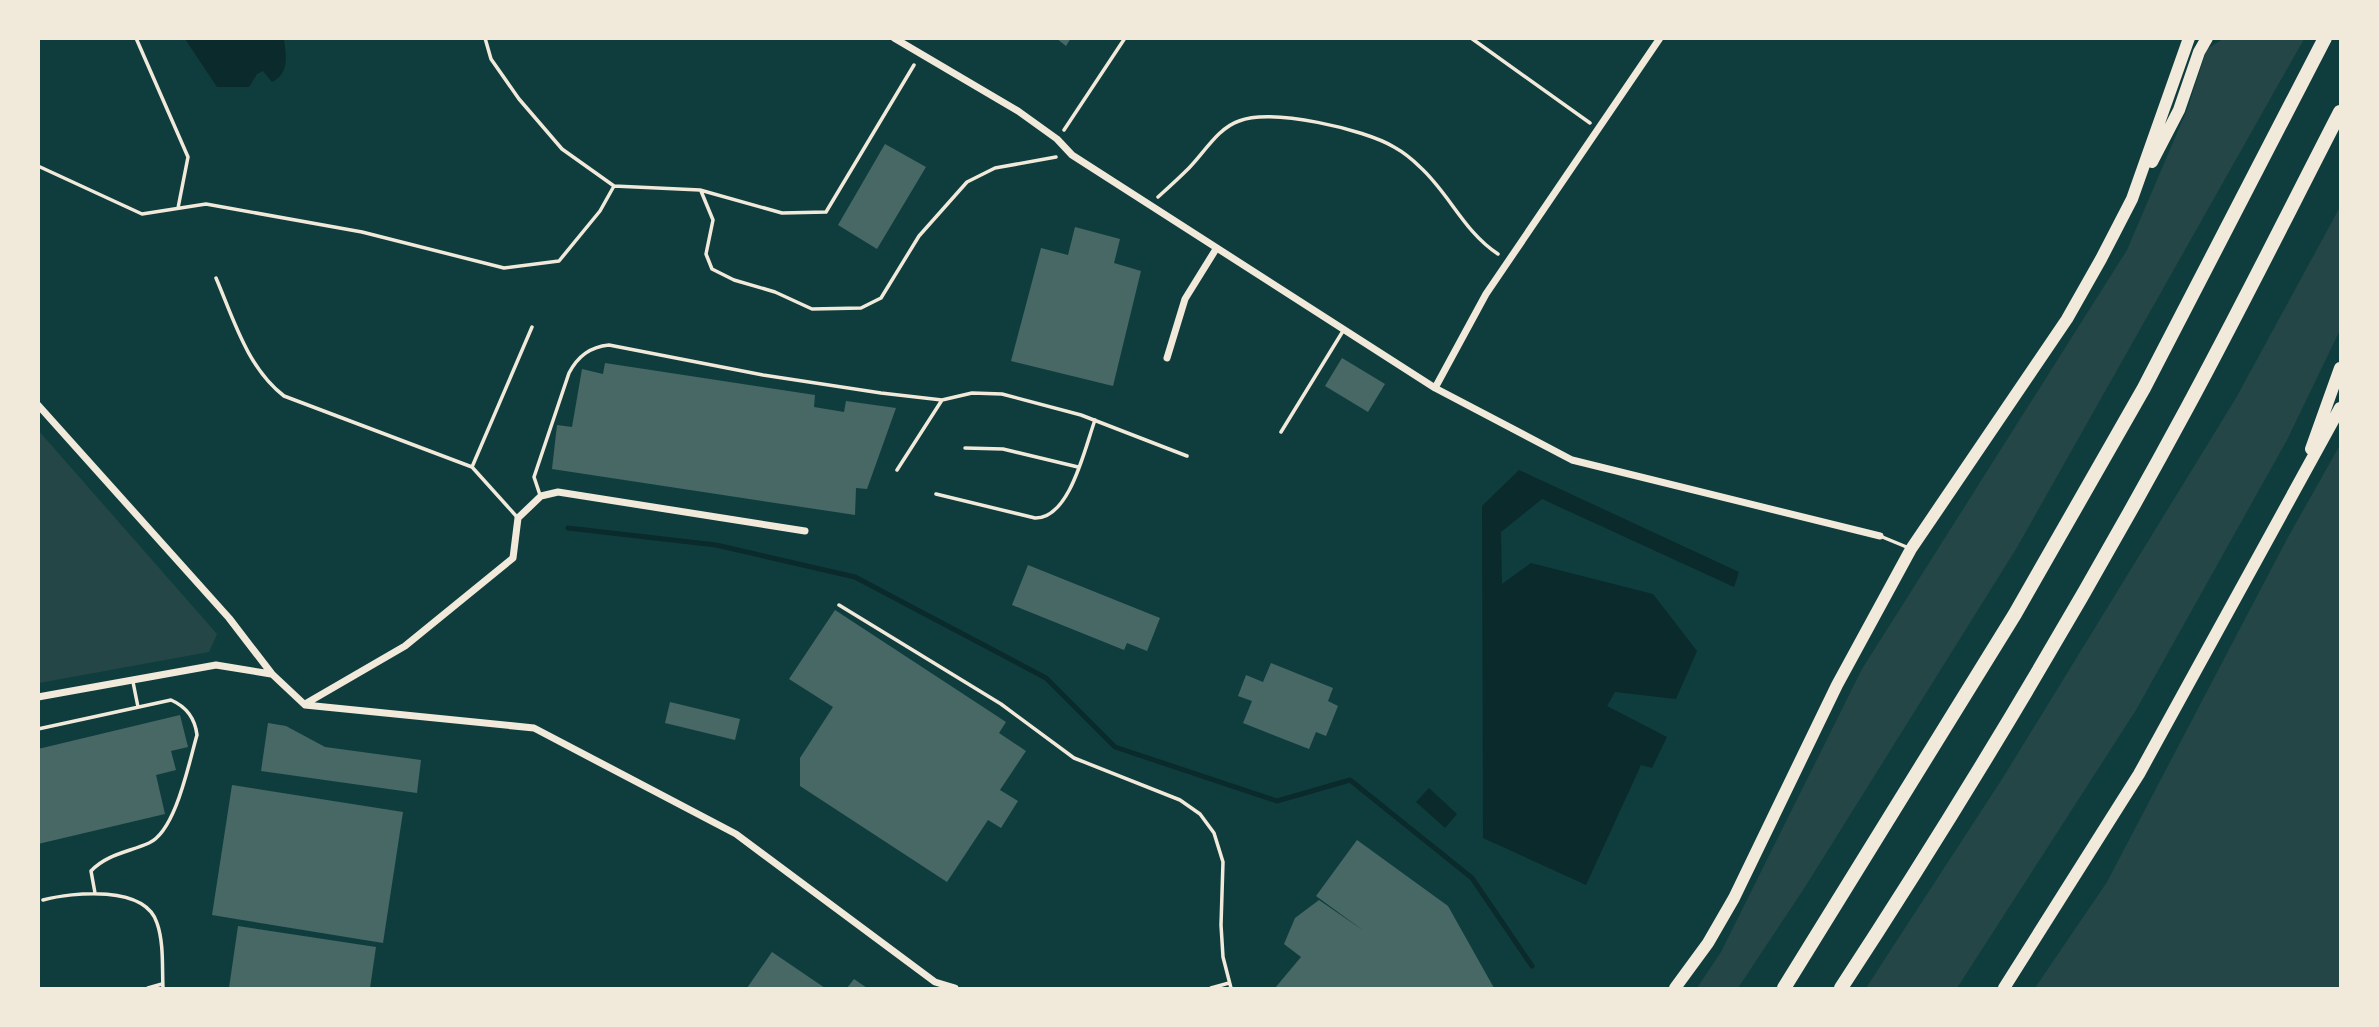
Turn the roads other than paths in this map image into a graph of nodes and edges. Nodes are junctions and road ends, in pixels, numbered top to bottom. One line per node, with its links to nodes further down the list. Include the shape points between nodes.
1 (894, 38): 8 (street, via 1018,111 1072,155)
2 (1660, 38): 14 (street, via 1486,294)
3 (2189, 38): 7 (main road)
4 (2207, 38): 7 (main road, via 2179,110)
5 (2325, 38): 49 (highway, via 2144,388 2015,614)
6 (2340, 112): 50 (highway, via 2188,407 2091,579)
7 (2132, 199): 31 (main road, via 2067,319)
8 (1216, 249): 11 (street); 12 (street, via 1185,299)
9 (216, 278): 22 (lane, via 251,359 284,396)
10 (531, 327): 22 (lane)
11 (1343, 331): 14 (street); 19 (lane)
12 (1167, 358)
13 (2340, 368): 25 (main road)
14 (1435, 388): 30 (street, via 1572,460)
15 (942, 400): 18 (lane, via 972,393 1002,394); 24 (lane); 27 (lane, via 601,346 579,358 569,373 534,477)
16 (38, 405): 33 (street, via 229,618)
17 (2340, 408): 25 (main road)
18 (1095, 420): 21 (lane); 23 (lane)
19 (1281, 432)
20 (965, 448): 23 (lane, via 1003,449)
21 (1187, 456)
22 (472, 467): 28 (lane)
23 (1078, 467): 26 (lane, via 1065,499 1052,514 1040,519)
24 (897, 470)
25 (2296, 488): 51 (main road, via 2139,774)
26 (936, 494)
27 (541, 496): 28 (street); 29 (street, via 558,492)
28 (518, 518): 36 (street, via 513,558 405,646)
29 (805, 531)
30 (1880, 536): 31 (lane)
31 (1910, 549): 48 (main road, via 1837,685 1734,898 1709,943)
32 (839, 605): 41 (lane, via 992,699 1074,758 1180,800 1200,814 1214,833 1223,862 1221,925)
33 (272, 674): 34 (street, via 216,665); 36 (street)
34 (133, 680): 35 (street); 37 (lane)
35 (38, 697)
36 (304, 705): 42 (street, via 534,727 736,834)
37 (138, 707): 38 (lane); 39 (lane, via 172,700 189,712 197,735 171,818 161,834 96,865 91,871)
38 (38, 729)
39 (95, 893): 40 (lane); 43 (lane, via 124,898 152,913 158,925)
40 (43, 900)
41 (1229, 983): 46 (lane); 47 (lane)
42 (934, 985): 45 (street)
43 (162, 986): 44 (lane)
44 (148, 989)
45 (955, 989)
46 (1211, 989)
47 (1231, 989)
48 (1675, 989)
49 (1784, 989)
50 (1841, 989)
51 (2004, 989)

